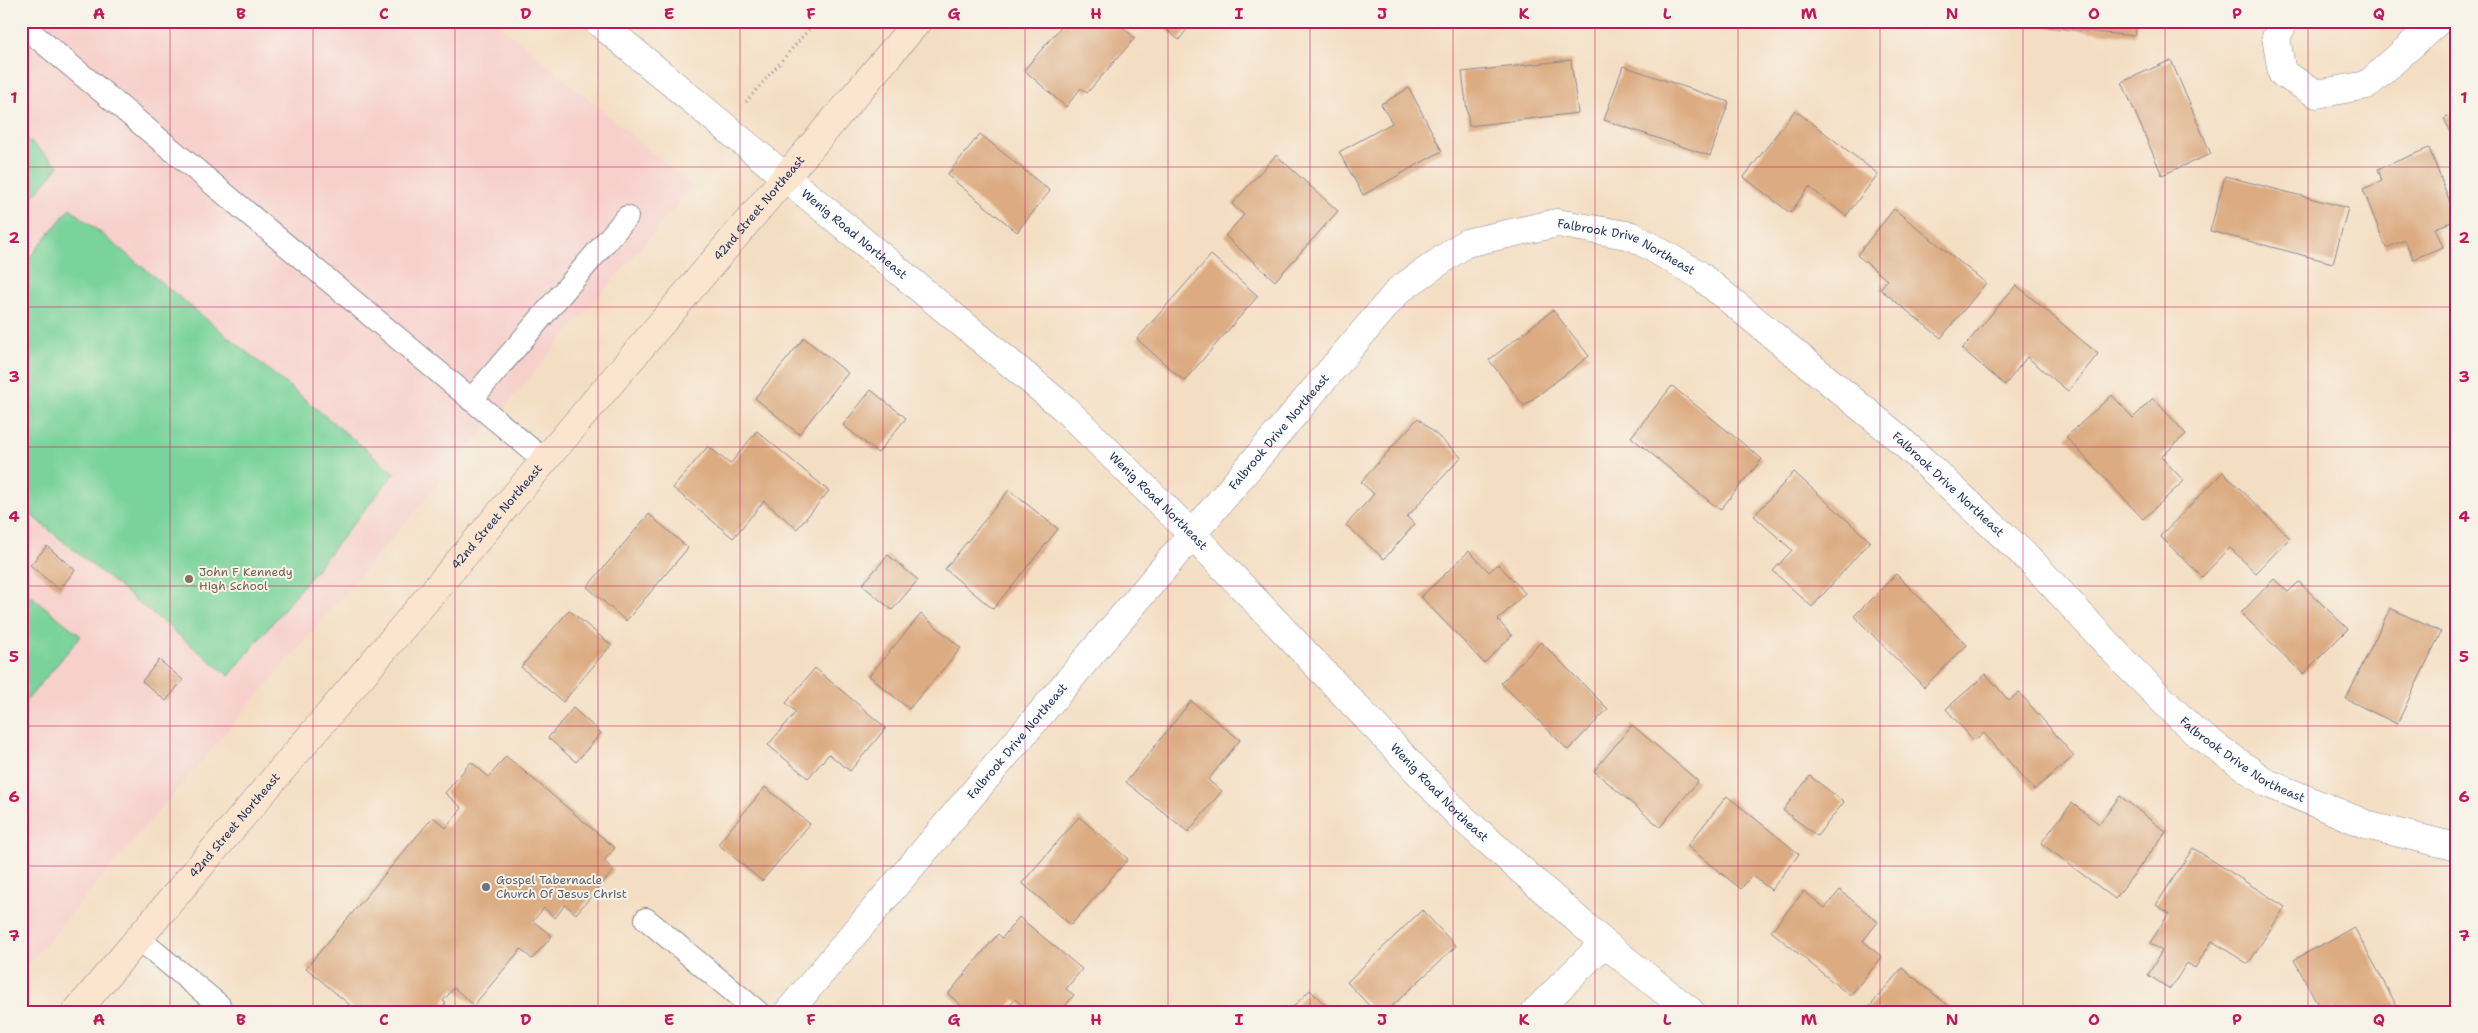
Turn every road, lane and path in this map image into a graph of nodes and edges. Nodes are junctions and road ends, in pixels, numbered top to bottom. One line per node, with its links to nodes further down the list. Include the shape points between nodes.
1 (597, 21): 7 (street, Wenig Road Northeast)
2 (816, 21): 7 (path)
3 (918, 21): 8 (main road, 42nd Street Northeast)
4 (2285, 21): 5 (street, via 2276,36 2282,73 2317,94 2366,85)
5 (2438, 21)
6 (21, 24): 10 (lane)
7 (725, 127): 8 (street, Wenig Road Northeast)
8 (784, 176): 11 (main road, 42nd Street Northeast); 12 (street, Wenig Road Northeast, via 1063,407)
9 (627, 217): 10 (lane)
10 (471, 400): 11 (lane)
11 (544, 460): 15 (main road, 42nd Street Northeast)
12 (1193, 535): 13 (street, Falbrook Drive Northeast, via 1399,290 1466,243 1557,223 1632,236 1698,274 1895,435 2032,562 2126,664 2193,730 2267,782 2370,826); 16 (street, Wenig Road Northeast, via 1459,814); 20 (street, Falbrook Drive Northeast)
13 (2457, 847)
14 (646, 919): 19 (lane)
15 (138, 938): 17 (main road, 42nd Street Northeast); 18 (lane, via 219,1005)
16 (1604, 943): 21 (street); 22 (street, Wenig Road Northeast)
17 (76, 1012)
18 (213, 1012)
19 (758, 1012)
20 (788, 1012)
21 (1535, 1012)
22 (1691, 1012)

